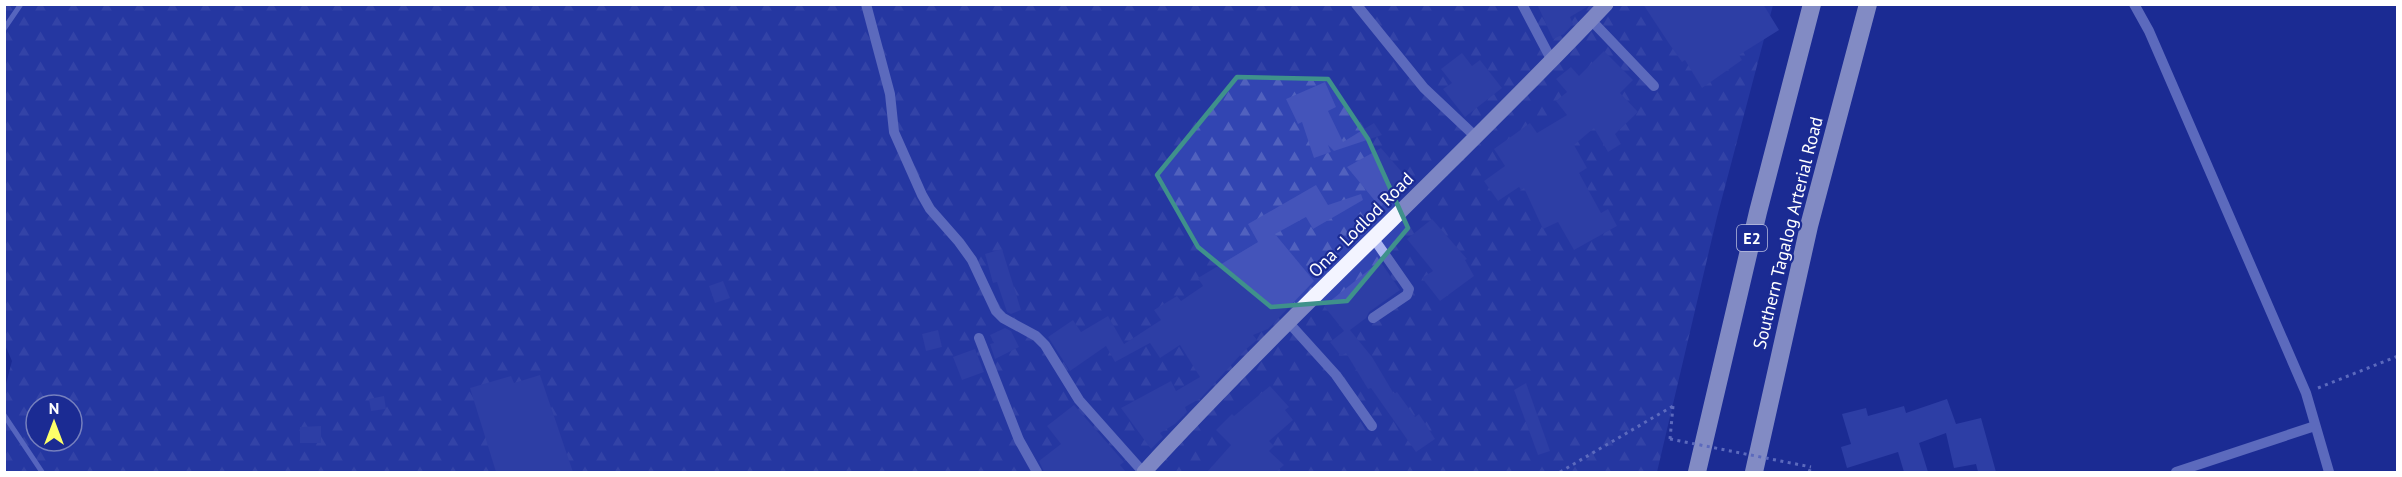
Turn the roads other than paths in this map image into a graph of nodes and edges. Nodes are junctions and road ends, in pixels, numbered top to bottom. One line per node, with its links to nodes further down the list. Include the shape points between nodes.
1 (866, 4): 19 (street, via 890,94 894,132 921,195 972,260 996,311 1045,345 1080,400)
2 (1356, 4): 11 (street, via 1424,88)
3 (1522, 4): 9 (street)
4 (1606, 4): 8 (main road, Ona - Lodlod Road)
5 (1812, 4): 20 (highway, Southern Tagalog Arterial Road / E2)
6 (1868, 4): 21 (highway, Southern Tagalog Arterial Road, via 1809,226)
7 (2134, 4): 17 (street, via 2306,393)
8 (1591, 20): 9 (main road, Ona - Lodlod Road); 10 (street)
9 (1552, 61): 11 (main road, Ona - Lodlod Road)
10 (1654, 86)
11 (1477, 138): 12 (main road, Ona - Lodlod Road)
12 (1374, 239): 13 (street, via 1409,289 1407,295); 14 (main road, Ona - Lodlod Road)
13 (1373, 318)
14 (1289, 323): 16 (street, via 1336,375); 19 (main road, Ona - Lodlod Road)
15 (979, 338): 18 (street, via 1019,440)
16 (1372, 426)
17 (2315, 426): 22 (street); 23 (street)
18 (1037, 472)
19 (1144, 472)
20 (1697, 472)
21 (1754, 472)
22 (2176, 472)
23 (2329, 472)

